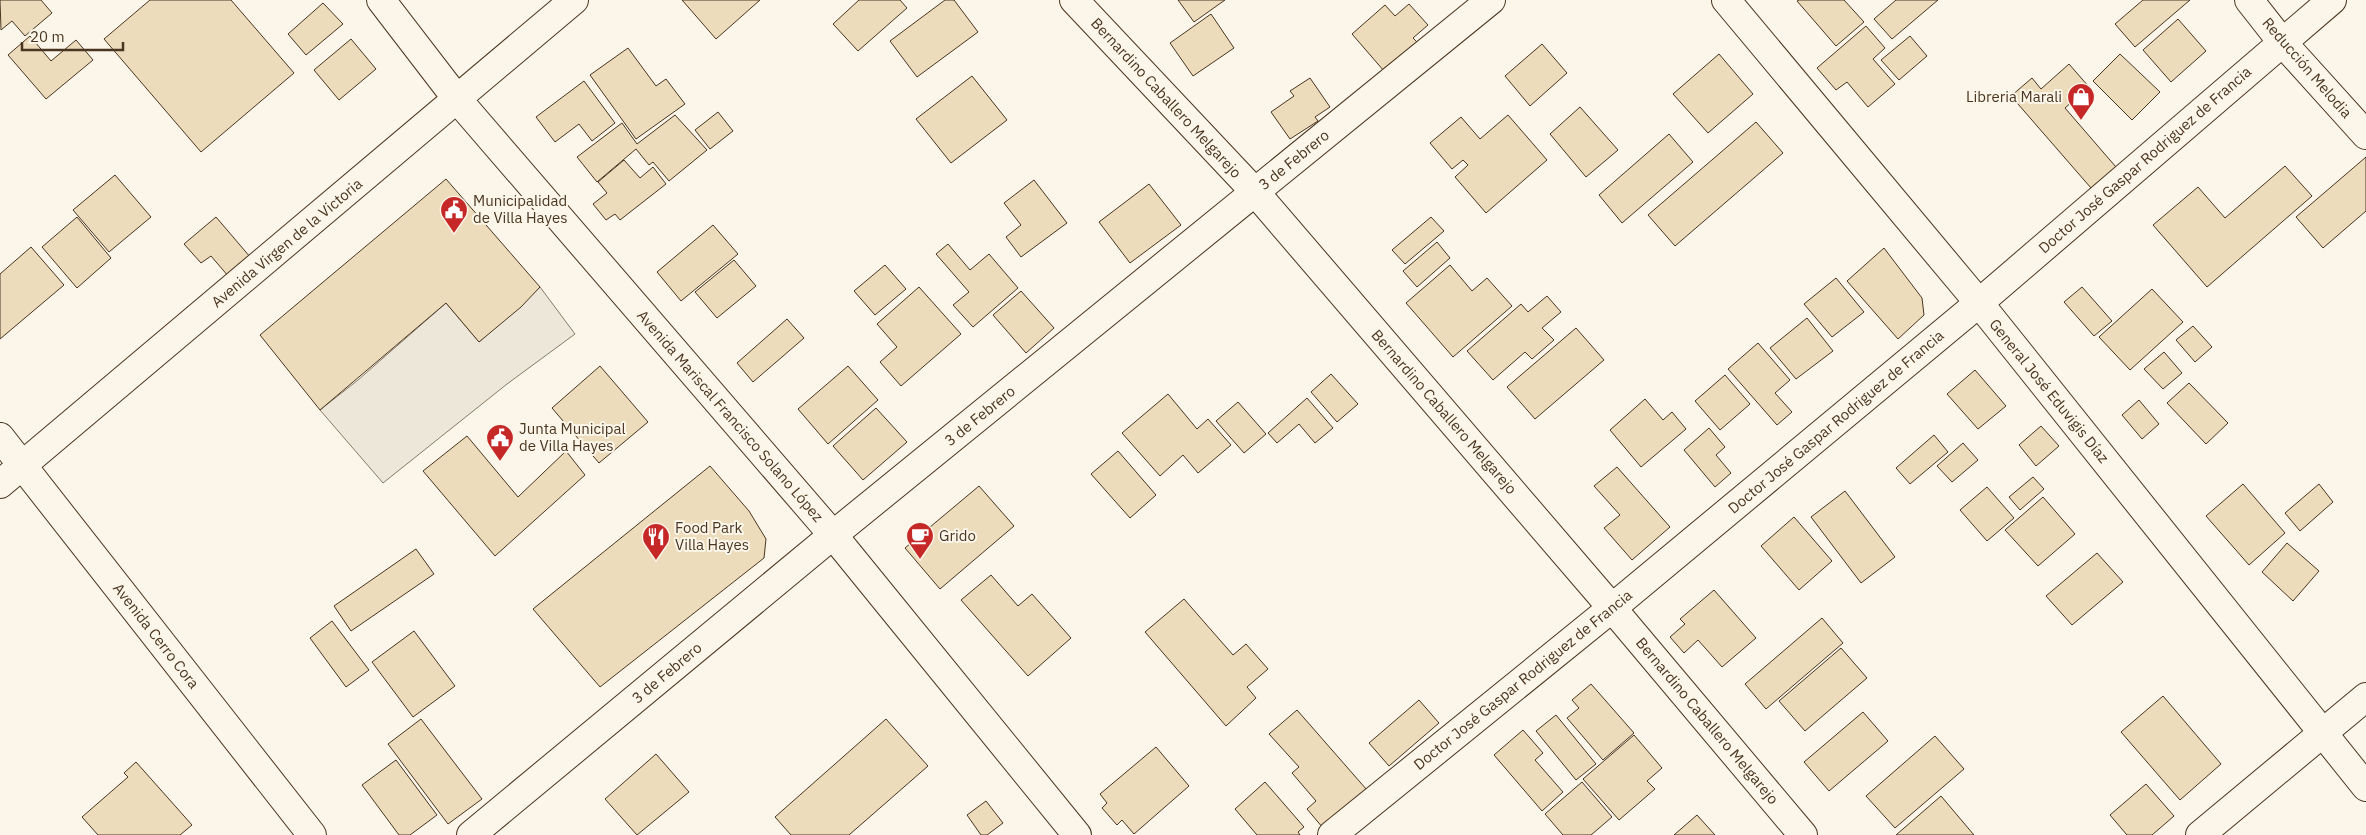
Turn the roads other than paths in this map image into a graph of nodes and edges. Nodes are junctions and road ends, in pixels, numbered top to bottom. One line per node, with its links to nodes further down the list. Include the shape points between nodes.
1 (381, 0): 9 (street, Avenida Mariscal Francisco Solano López)
2 (574, 0): 9 (street, Avenida Virgen de la Victoria)
3 (1074, 0): 11 (street, Bernardino Caballero Melgarejo)
4 (1491, 0): 11 (street, 3 de Febrero)
5 (1726, 0): 12 (street, General José Eduvigis Díaz)
6 (2249, 0): 8 (street, Reducción Melodia)
7 (2332, 0): 8 (street, Doctor José Gaspar Rodriguez de Francia)
8 (2282, 42): 10 (street, Reducción Melodia); 12 (street, Doctor José Gaspar Rodriguez de Francia)
9 (457, 99): 14 (street, Avenida Virgen de la Victoria); 16 (street, Avenida Mariscal Francisco Solano López)
10 (2366, 135)
11 (1255, 192): 16 (street, 3 de Febrero); 17 (street, Bernardino Caballero Melgarejo)
12 (1979, 303): 17 (street, Doctor José Gaspar Rodriguez de Francia); 19 (street, General José Eduvigis Díaz)
13 (0, 437): 14 (street, Avenida Cerro Cora)
14 (23, 466): 15 (street, Avenida Virgen de la Victoria); 21 (street, Avenida Cerro Cora)
15 (0, 484)
16 (833, 535): 22 (street, 3 de Febrero); 23 (street, Avenida Mariscal Francisco Solano López)
17 (1612, 608): 24 (street, Doctor José Gaspar Rodriguez de Francia); 25 (street, Bernardino Caballero Melgarejo)
18 (2366, 697): 19 (street)
19 (2322, 732): 20 (street, General José Eduvigis Díaz); 26 (street)
20 (2366, 787)
21 (312, 835)
22 (471, 835)
23 (1077, 835)
24 (1332, 835)
25 (1803, 835)
26 (2200, 835)

